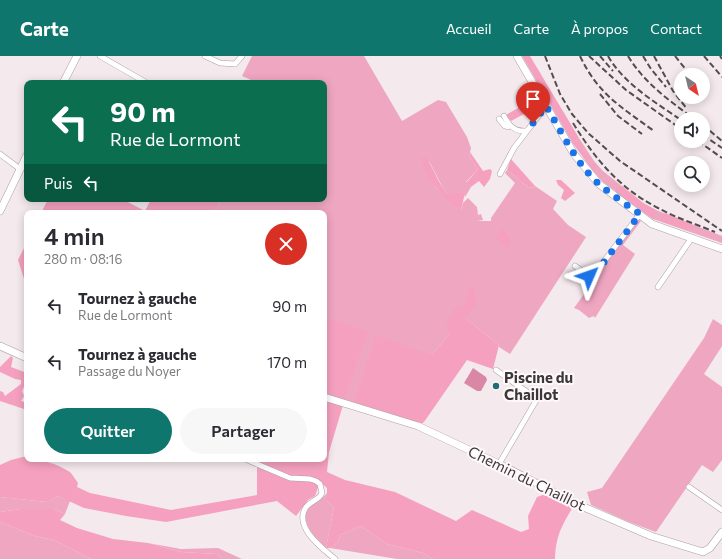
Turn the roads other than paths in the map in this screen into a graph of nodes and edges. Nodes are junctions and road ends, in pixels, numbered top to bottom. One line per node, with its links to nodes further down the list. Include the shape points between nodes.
1 (76, 56): 6 (street)
2 (100, 56): 7 (street)
3 (205, 56): 4 (street, via 220,63 235,64)
4 (242, 56)
5 (518, 56): 8 (street)
6 (64, 80)
7 (142, 80)
8 (546, 106): 10 (street); 16 (street, via 586,170 599,184)
9 (501, 118): 10 (street, via 513,129)
10 (526, 131): 14 (street)
11 (0, 154): 13 (street)
12 (24, 161): 13 (street)
13 (20, 169): 15 (street)
14 (500, 174)
15 (0, 211)
16 (640, 214): 17 (street, via 652,224); 19 (street, via 595,274 589,276)
17 (691, 239): 18 (street); 20 (street)
18 (722, 249)
19 (575, 266)
20 (658, 287)
21 (0, 346): 22 (street)
22 (24, 357)
23 (496, 370): 26 (street, via 537,399)
24 (327, 398): 26 (street, Chemin du Chaillot, via 418,426)
25 (252, 462): 30 (street, via 290,478 310,479 320,484 321,496 303,513 304,525 312,538)
26 (499, 464): 29 (street, Chemin du Chaillot, via 579,505 651,536 703,552 710,548)
27 (689, 486): 28 (street)
28 (722, 510)
29 (722, 532)
30 (336, 559)

